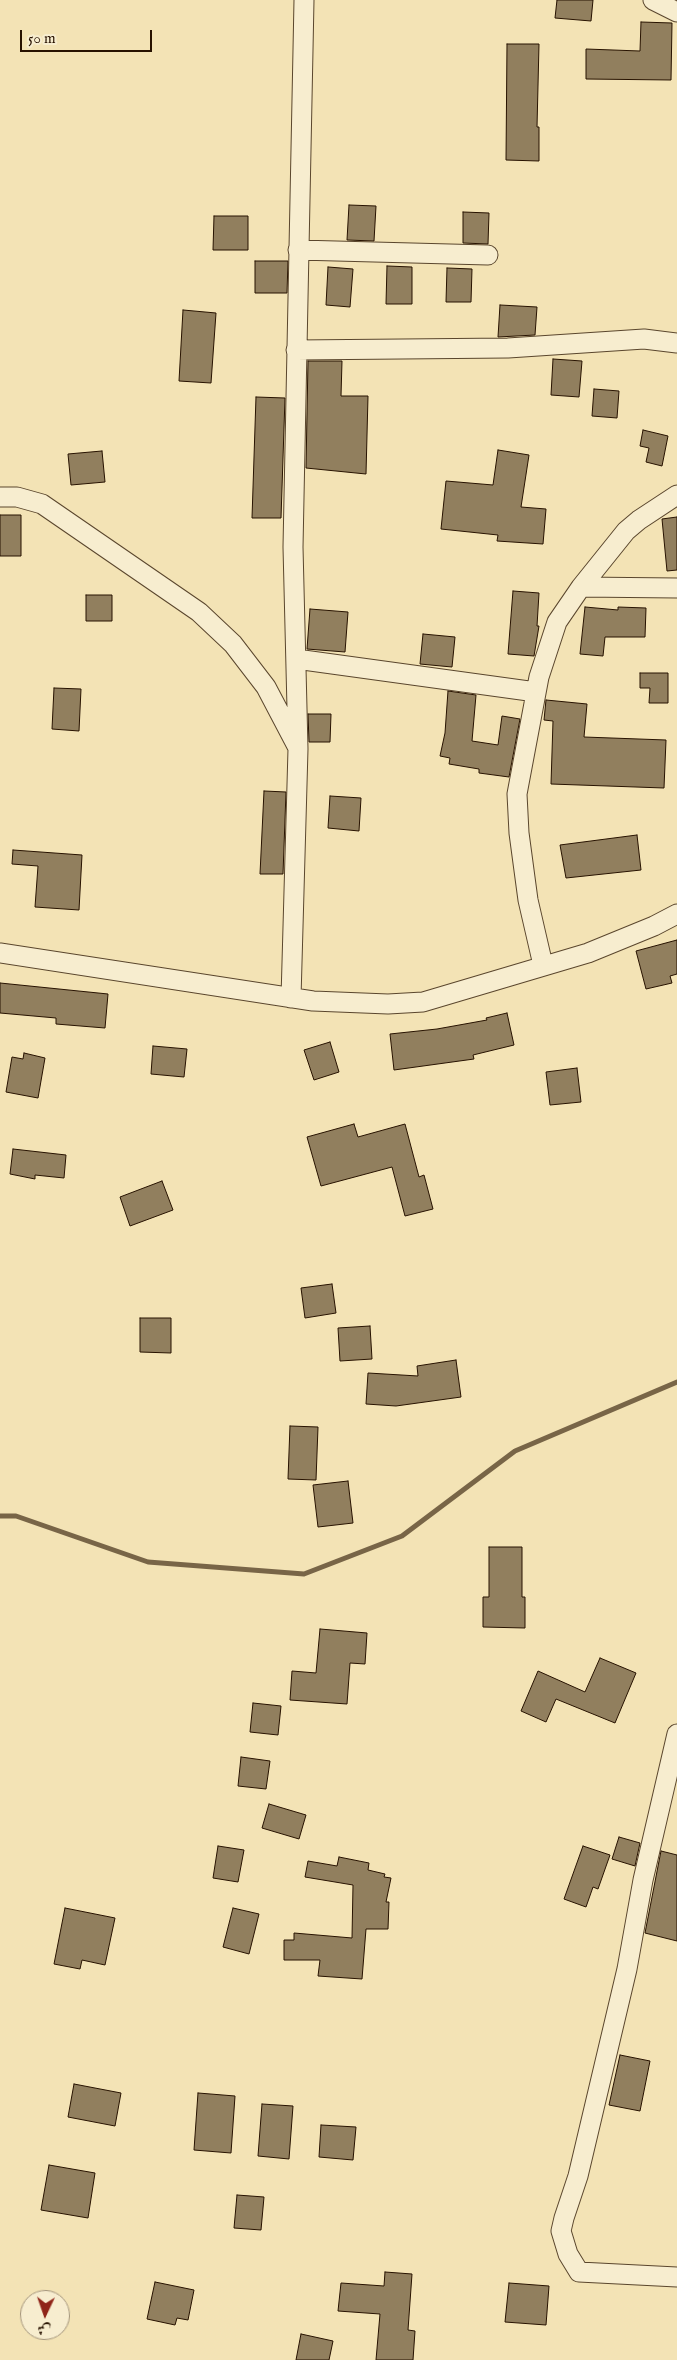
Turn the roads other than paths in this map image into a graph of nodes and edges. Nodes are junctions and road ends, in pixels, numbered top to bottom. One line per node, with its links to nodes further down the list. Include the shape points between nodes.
1 (304, 0): 4 (street)
2 (653, 0): 3 (street)
3 (677, 12)
4 (298, 250): 5 (street); 7 (street)
5 (488, 255)
6 (677, 343): 7 (street, via 644,339 508,348)
7 (296, 350): 12 (street, via 293,547)
8 (677, 495): 10 (street, via 626,531)
9 (0, 497): 14 (street, via 42,504 199,612 233,644 266,687)
10 (581, 587): 11 (street); 13 (street, via 557,622)
11 (677, 588)
12 (296, 659): 13 (street); 14 (street)
13 (536, 692): 17 (street, via 517,794 518,833 528,900)
14 (298, 749): 18 (street)
15 (677, 914): 17 (street, via 588,953)
16 (0, 953): 18 (street)
17 (543, 966): 18 (street, via 423,1002 388,1004)
18 (291, 998)
19 (677, 1734): 20 (street, via 622,1988 578,2176 561,2231 568,2254 579,2272)
20 (677, 2277)

